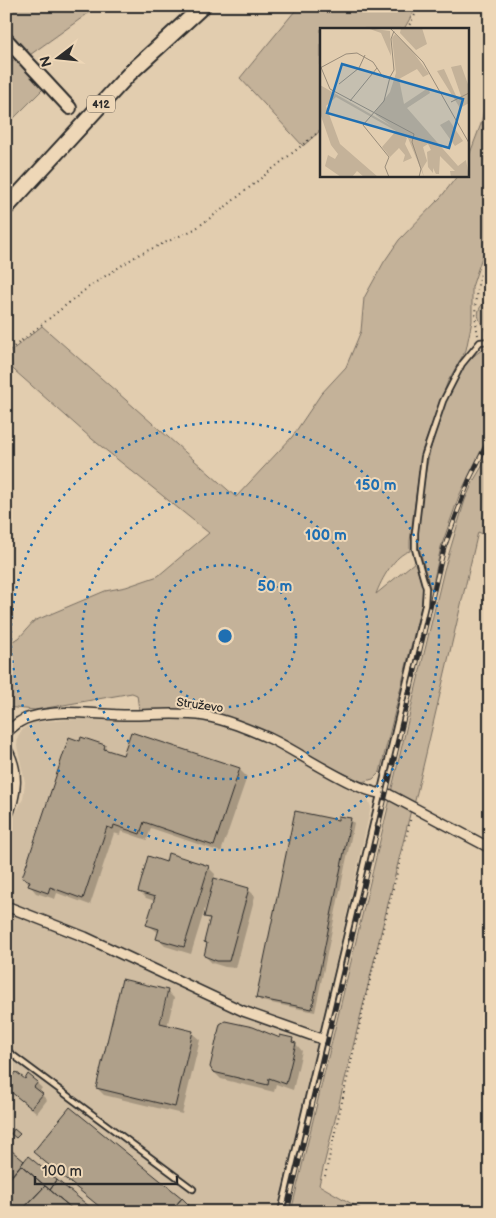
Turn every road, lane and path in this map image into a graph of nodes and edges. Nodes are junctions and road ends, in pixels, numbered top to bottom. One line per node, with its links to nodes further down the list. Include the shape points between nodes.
1 (203, 6): 7 (main road, 412, via 130,73)
2 (420, 6): 3 (path)
3 (408, 28)
4 (6, 39): 5 (street)
5 (70, 108)
6 (320, 131): 11 (path, via 217,213 138,255 90,286)
7 (6, 208)
8 (490, 254): 10 (path, via 477,287 475,322)
9 (490, 341): 10 (lane)
10 (480, 342): 14 (lane, via 462,364 443,400 424,457 415,533 426,588 425,605)
11 (6, 353)
12 (6, 733): 14 (street, Struževo, via 25,719 47,713 203,716 235,723 272,739 361,788)
13 (6, 748): 16 (street, via 16,770 16,788 14,804)
14 (379, 794): 15 (street, Struževo, via 388,794); 19 (lane)
15 (414, 807): 17 (street, Struževo); 21 (path, via 368,987)
16 (6, 819)
17 (490, 848)
18 (6, 906): 19 (street, via 85,937 243,1011)
19 (322, 1039): 23 (lane)
20 (6, 1050): 22 (lane)
21 (325, 1176)
22 (193, 1189)
23 (281, 1212)

